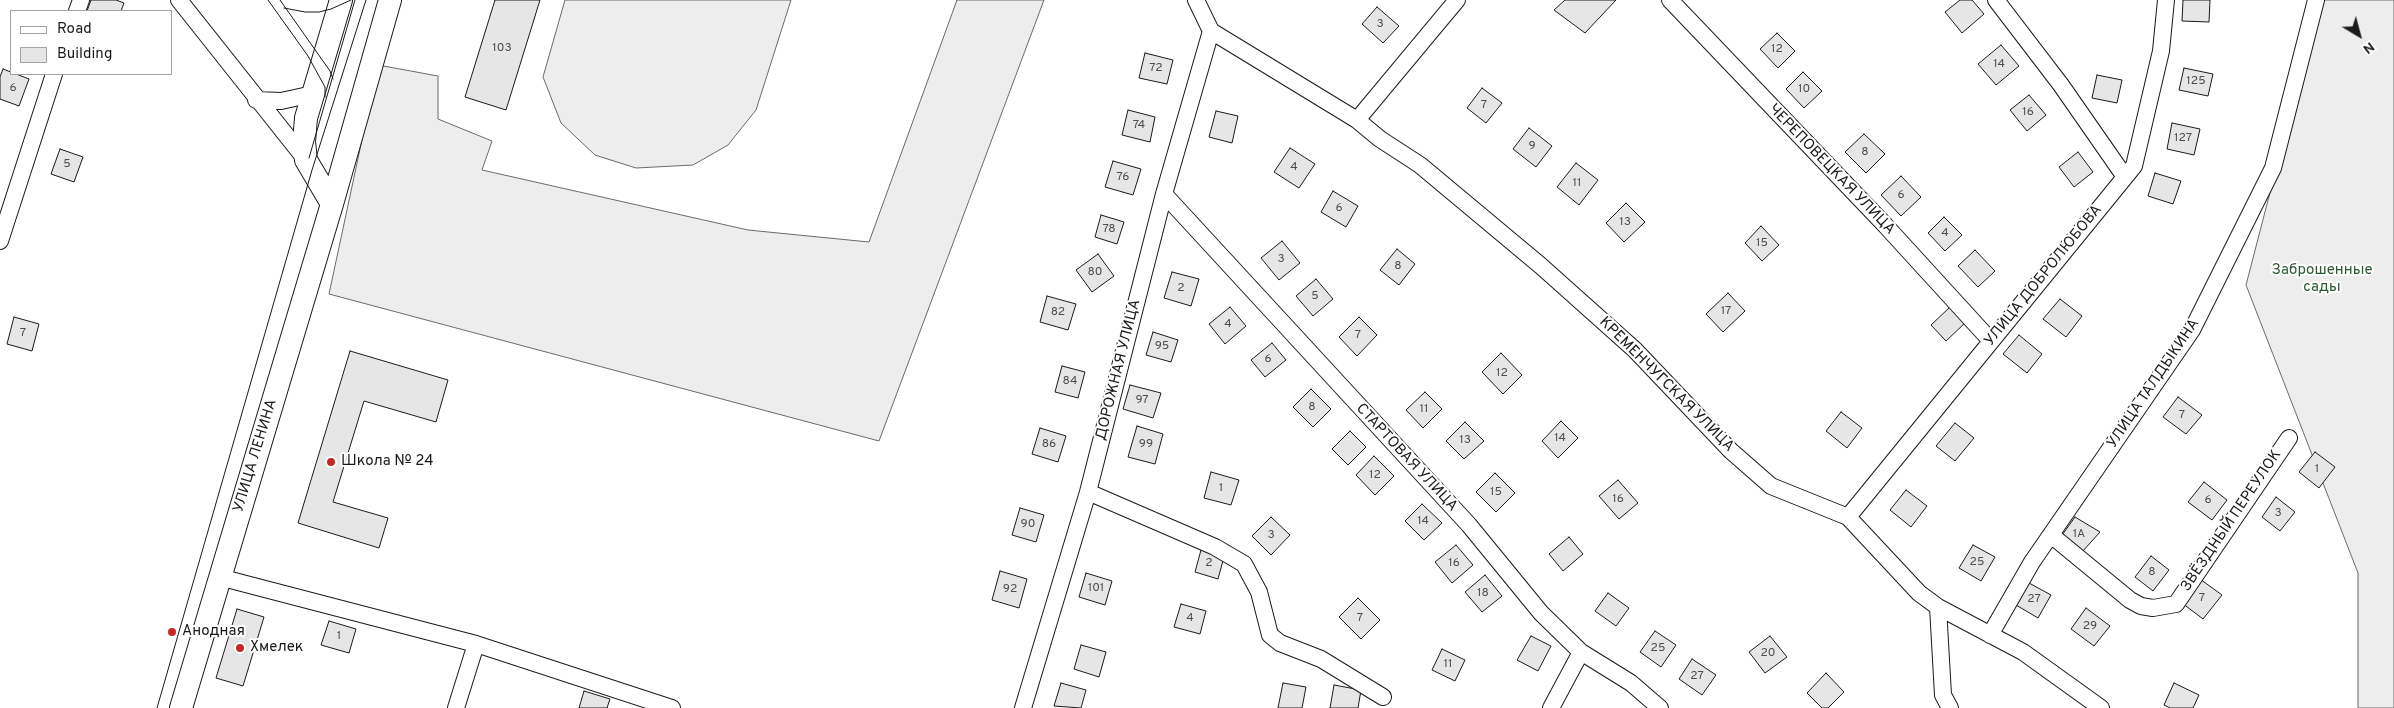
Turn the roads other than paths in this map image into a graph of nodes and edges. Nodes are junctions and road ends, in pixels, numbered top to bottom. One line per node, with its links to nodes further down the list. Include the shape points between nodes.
1 (179, 0): 13 (street)
2 (340, 0): 12 (main road)
3 (390, 0): 18 (main road, УЛИЦА ЛЕНИНА)
4 (1196, 0): 10 (street)
5 (1456, 0): 14 (street)
6 (1670, 0): 20 (street, ЧЕРЕПОВЕЦКАЯ УЛИЦА)
7 (1996, 0): 16 (street)
8 (2166, 0): 16 (street, УЛИЦА ДОБРОЛЮБОВА, via 2161,51 2134,166)
9 (2316, 0): 24 (street, УЛИЦА ТАЛДЫКИНА, via 2273,168 2192,330)
10 (1211, 31): 14 (street, КРЕМЕНЧУГСКАЯ УЛИЦА); 17 (street, ДОРОЖНАЯ УЛИЦА)
11 (54, 75): 19 (street)
12 (313, 94): 13 (street, via 282,101); 15 (main road, via 306,118)
13 (256, 100): 15 (street)
14 (1357, 120): 23 (street, КРЕМЕНЧУГСКАЯ УЛИЦА, via 1420,165 1541,266 1635,350 1750,469 1771,486)
15 (306, 160): 18 (main road)
16 (2125, 177): 20 (street, УЛИЦА ДОБРОЛЮБОВА)
17 (1164, 194): 22 (street, ДОРОЖНАЯ УЛИЦА); 29 (street, СТАРТОВАЯ УЛИЦА, via 1469,526 1541,613)
18 (332, 204): 25 (main road, УЛИЦА ЛЕНИНА)
19 (0, 241)
20 (1991, 340): 23 (street, УЛИЦА ДОБРОЛЮБОВА)
21 (2289, 438): 24 (street, ЗВЁЗДНЫЙ ПЕРЕУЛОК, via 2176,604 2153,608 2130,600)
22 (1088, 492): 30 (street, via 1244,564 1259,592 1270,635 1280,643 1321,659); 34 (street, ДОРОЖНАЯ УЛИЦА)
23 (1848, 518): 26 (street, КРЕМЕНЧУГСКАЯ УЛИЦА, via 1919,593)
24 (2051, 534): 27 (street, УЛИЦА ТАЛДЫКИНА)
25 (219, 576): 28 (street); 31 (main road, УЛИЦА ЛЕНИНА)
26 (1938, 607): 27 (street, КРЕМЕНЧУГСКАЯ УЛИЦА); 37 (street, via 1944,695)
27 (1990, 635): 38 (street, КРЕМЕНЧУГСКАЯ УЛИЦА, via 2023,652)
28 (476, 644): 32 (street); 33 (street)
29 (1581, 652): 35 (street); 36 (street, СТАРТОВАЯ УЛИЦА, via 1630,682)
30 (1383, 697)
31 (181, 708)
32 (456, 708)
33 (672, 708)
34 (1023, 708)
35 (1551, 708)
36 (1660, 708)
37 (1950, 708)
38 (2101, 708)

